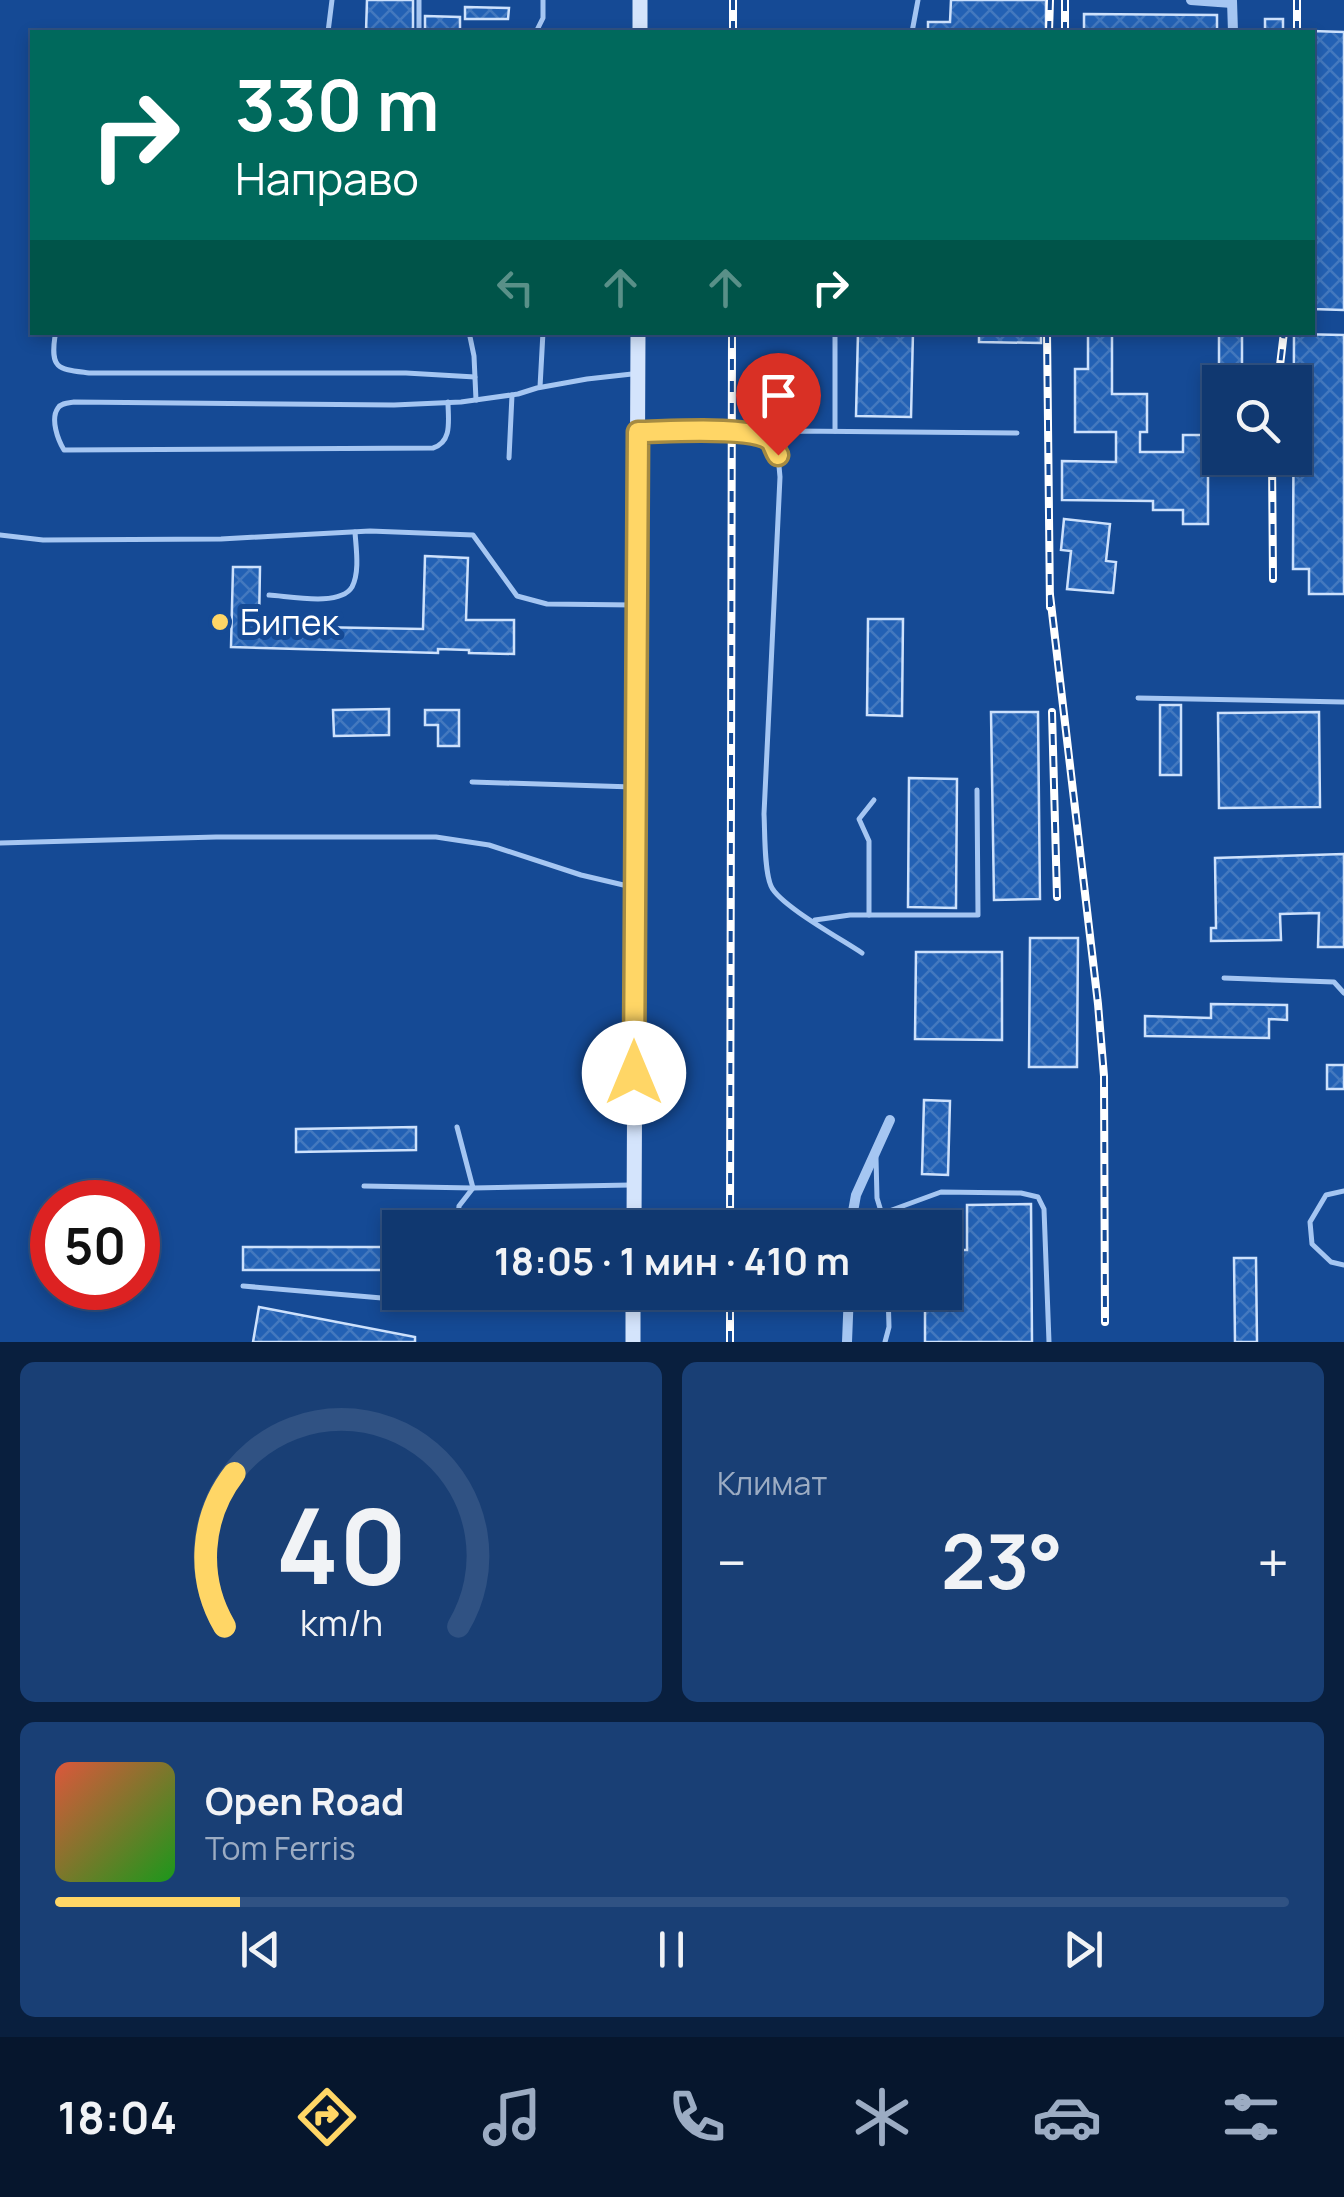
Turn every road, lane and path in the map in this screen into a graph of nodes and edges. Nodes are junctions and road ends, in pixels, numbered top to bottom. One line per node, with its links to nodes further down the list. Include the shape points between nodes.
1 (332, 0): 8 (lane)
2 (419, 0): 9 (lane)
3 (543, 0): 10 (lane)
4 (640, 0): 11 (main road)
5 (918, 0): 12 (lane)
6 (1191, 0): 7 (street)
7 (1232, 2): 13 (street)
8 (328, 30)
9 (419, 30)
10 (537, 30)
11 (640, 30)
12 (912, 30)
13 (1233, 30)
14 (56, 335): 20 (lane, via 57,365 89,372)
15 (469, 335): 20 (lane)
16 (543, 335): 21 (lane)
17 (638, 335): 19 (main road)
18 (835, 335): 25 (lane)
19 (638, 374): 21 (lane); 26 (main road)
20 (475, 377): 23 (lane)
21 (540, 387): 22 (lane)
22 (512, 395): 23 (lane); 29 (lane)
23 (476, 400): 24 (lane)
24 (448, 402): 24 (lane, via 74,402 61,404 56,423 64,450 433,448 447,438)
25 (835, 431): 27 (lane); 28 (lane, via 792,431)
26 (638, 432): 28 (lane, via 732,432); 33 (main road)
27 (1017, 433)
28 (770, 441): 43 (lane, via 780,477 766,853 771,888)
29 (509, 458)
30 (355, 532): 31 (lane); 32 (lane, via 350,590 324,599); 33 (lane, via 473,535 517,596 547,604)
31 (0, 536)
32 (269, 594)
33 (636, 606): 37 (main road)
34 (1138, 698): 35 (lane)
35 (1344, 702)
36 (472, 782): 37 (lane)
37 (636, 787): 41 (main road)
38 (977, 790): 42 (lane, via 978,915)
39 (874, 800): 42 (lane, via 859,819 869,841)
40 (0, 843): 41 (lane, via 436,837 489,845)
41 (635, 887): 50 (main road)
42 (868, 915): 43 (lane)
43 (812, 920): 44 (lane)
44 (862, 953)
45 (1224, 978): 46 (lane, via 1334,982)
46 (1344, 993)
47 (890, 1120): 49 (street)
48 (457, 1126): 52 (lane)
49 (875, 1150): 56 (street); 57 (lane)
50 (634, 1185): 52 (lane); 55 (main road)
51 (364, 1186): 52 (lane)
52 (473, 1188): 54 (lane)
53 (1344, 1190): 59 (lane, via 1326,1195 1310,1222 1312,1244)
54 (458, 1210)
55 (634, 1210)
56 (853, 1210)
57 (879, 1210)
58 (891, 1210): 68 (lane, via 941,1192 1038,1197 1044,1209)
59 (1344, 1265)
60 (242, 1286): 61 (lane)
61 (382, 1298)
62 (633, 1310): 65 (main road)
63 (848, 1310): 66 (street)
64 (889, 1310): 67 (lane)
65 (633, 1342)
66 (847, 1342)
67 (885, 1342)
68 (1049, 1342)

